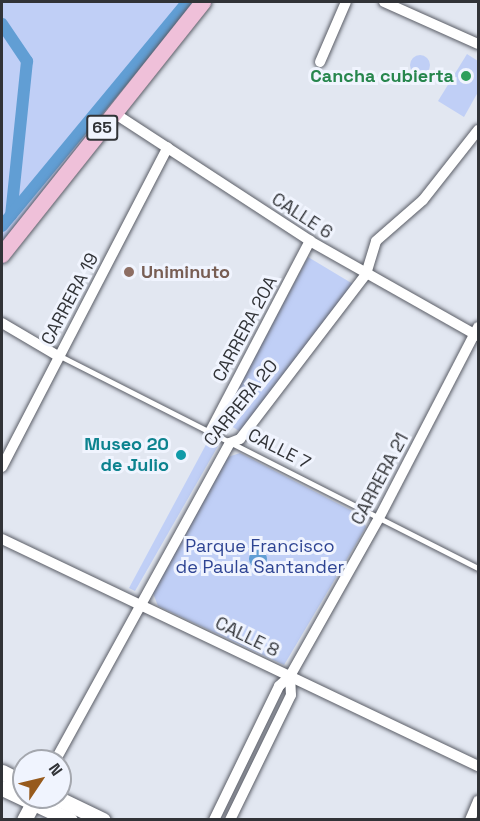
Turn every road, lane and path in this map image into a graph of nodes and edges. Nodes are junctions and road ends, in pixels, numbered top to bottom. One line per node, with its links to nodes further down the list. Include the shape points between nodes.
1 (203, 2): 6 (main road, 65)
2 (346, 2): 5 (street)
3 (384, 2): 4 (street)
4 (478, 44)
5 (320, 62)
6 (114, 113): 8 (street, CALLE 6); 10 (main road, 65)
7 (478, 130): 11 (street, CARRERA 20, via 423,200 376,241)
8 (168, 147): 9 (street, CALLE 6); 14 (street, CARRERA 19)
9 (310, 242): 11 (street, CALLE 6); 15 (street, CARRERA 20A)
10 (2, 255)
11 (366, 274): 13 (street, CALLE 6); 16 (street, CARRERA 20, via 240,439)
12 (2, 323): 14 (street, CALLE 7)
13 (477, 332): 18 (street, CARRERA 21)
14 (58, 356): 15 (lane, CALLE 7); 17 (street, CARRERA 19)
15 (210, 432): 16 (lane, CALLE 7)
16 (230, 443): 18 (lane, CALLE 7); 21 (street, CARRERA 20)
17 (2, 467)
18 (379, 518): 20 (lane, CALLE 7); 22 (street, CARRERA 21)
19 (2, 539): 21 (street, CALLE 8)
20 (478, 568)
21 (137, 603): 22 (street, CALLE 8); 23 (street, CARRERA 20)
22 (290, 676): 24 (street, CALLE 8); 30 (street, CARRERA 21, via 279,686); 31 (street, CARRERA 21, via 291,695)
23 (61, 749)
24 (478, 765)
25 (478, 801): 32 (street)
26 (72, 805): 29 (main road)
27 (51, 809): 28 (main road)
28 (69, 819)
29 (103, 819)
30 (214, 819)
31 (230, 819)
32 (470, 819)

